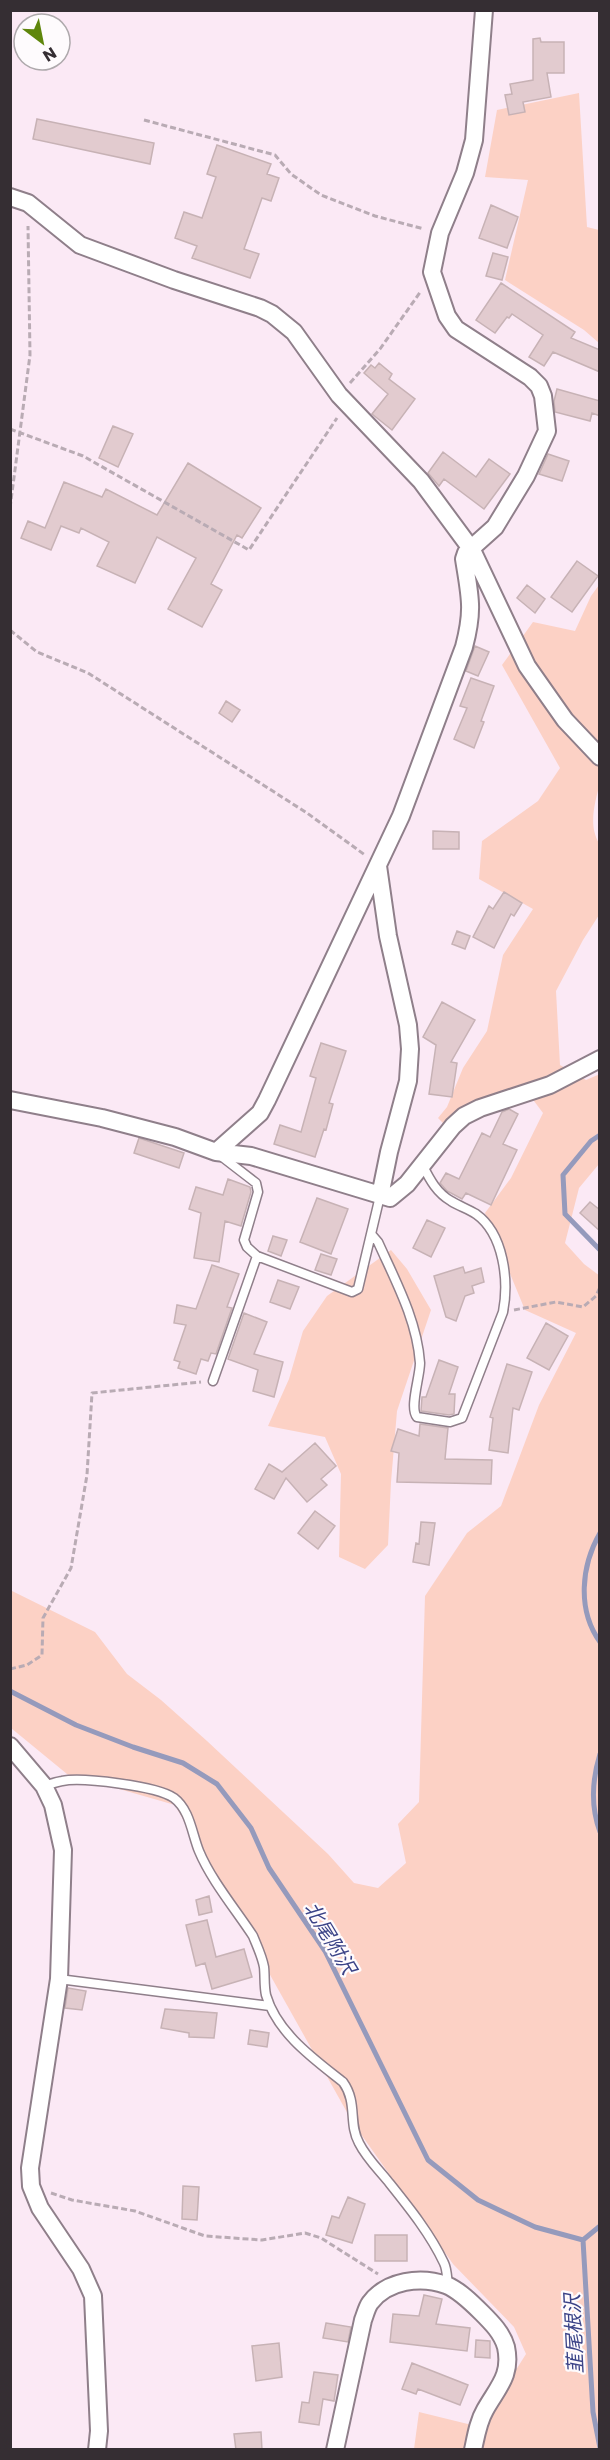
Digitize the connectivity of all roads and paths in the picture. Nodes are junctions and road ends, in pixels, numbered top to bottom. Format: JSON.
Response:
{"nodes":[{"id":1,"x":484,"y":10,"type":"edge"},
{"id":2,"x":144,"y":120,"type":"dead end"},
{"id":3,"x":10,"y":197,"type":"edge"},
{"id":4,"x":28,"y":203,"type":"junction"},
{"id":5,"x":441,"y":233,"type":"junction"},
{"id":6,"x":432,"y":272,"type":"junction"},
{"id":7,"x":339,"y":395,"type":"junction"},
{"id":8,"x":10,"y":429,"type":"edge"},
{"id":9,"x":21,"y":432,"type":"junction"},
{"id":10,"x":10,"y":508,"type":"edge"},
{"id":11,"x":472,"y":550,"type":"junction"},
{"id":12,"x":10,"y":630,"type":"edge"},
{"id":13,"x":600,"y":757,"type":"edge"},
{"id":14,"x":378,"y":865,"type":"junction"},
{"id":15,"x":600,"y":1059,"type":"edge"},
{"id":16,"x":10,"y":1100,"type":"edge"},
{"id":17,"x":216,"y":1152,"type":"junction"},
{"id":18,"x":423,"y":1166,"type":"junction"},
{"id":19,"x":380,"y":1196,"type":"junction"},
{"id":20,"x":372,"y":1235,"type":"junction"},
{"id":21,"x":257,"y":1256,"type":"junction"},
{"id":22,"x":600,"y":1287,"type":"edge"},
{"id":23,"x":503,"y":1312,"type":"junction"},
{"id":24,"x":213,"y":1381,"type":"joint"},
{"id":25,"x":10,"y":1669,"type":"edge"},
{"id":26,"x":10,"y":1746,"type":"edge"},
{"id":27,"x":44,"y":1786,"type":"junction"},
{"id":28,"x":59,"y":1979,"type":"junction"},
{"id":29,"x":270,"y":2007,"type":"junction"},
{"id":30,"x":32,"y":2186,"type":"junction"},
{"id":31,"x":394,"y":2284,"type":"junction"},
{"id":32,"x":448,"y":2285,"type":"junction"},
{"id":33,"x":97,"y":2450,"type":"edge"},
{"id":34,"x":335,"y":2450,"type":"edge"},
{"id":35,"x":473,"y":2450,"type":"edge"}],
"edges":[{"from":1,"to":5,"type":"street"},
{"from":2,"to":5,"type":"path"},
{"from":3,"to":4,"type":"street"},
{"from":4,"to":7,"type":"street"},
{"from":4,"to":9,"type":"path"},
{"from":5,"to":6,"type":"street"},
{"from":6,"to":7,"type":"path"},
{"from":6,"to":11,"type":"street"},
{"from":7,"to":9,"type":"path"},
{"from":7,"to":11,"type":"street"},
{"from":8,"to":9,"type":"path"},
{"from":9,"to":10,"type":"path"},
{"from":11,"to":13,"type":"street"},
{"from":11,"to":14,"type":"street"},
{"from":12,"to":14,"type":"path"},
{"from":14,"to":17,"type":"street"},
{"from":14,"to":19,"type":"street"},
{"from":15,"to":18,"type":"street"},
{"from":16,"to":17,"type":"street"},
{"from":17,"to":19,"type":"street"},
{"from":17,"to":21,"type":"lane"},
{"from":18,"to":19,"type":"street"},
{"from":18,"to":23,"type":"lane"},
{"from":19,"to":20,"type":"lane"},
{"from":20,"to":21,"type":"lane"},
{"from":20,"to":23,"type":"lane"},
{"from":21,"to":24,"type":"lane"},
{"from":22,"to":23,"type":"path"},
{"from":24,"to":25,"type":"path"},
{"from":26,"to":27,"type":"street"},
{"from":27,"to":28,"type":"street"},
{"from":27,"to":29,"type":"lane"},
{"from":28,"to":29,"type":"lane"},
{"from":28,"to":30,"type":"street"},
{"from":29,"to":32,"type":"lane"},
{"from":30,"to":31,"type":"path"},
{"from":30,"to":33,"type":"street"},
{"from":31,"to":32,"type":"street"},
{"from":31,"to":34,"type":"street"},
{"from":32,"to":35,"type":"street"}]}
